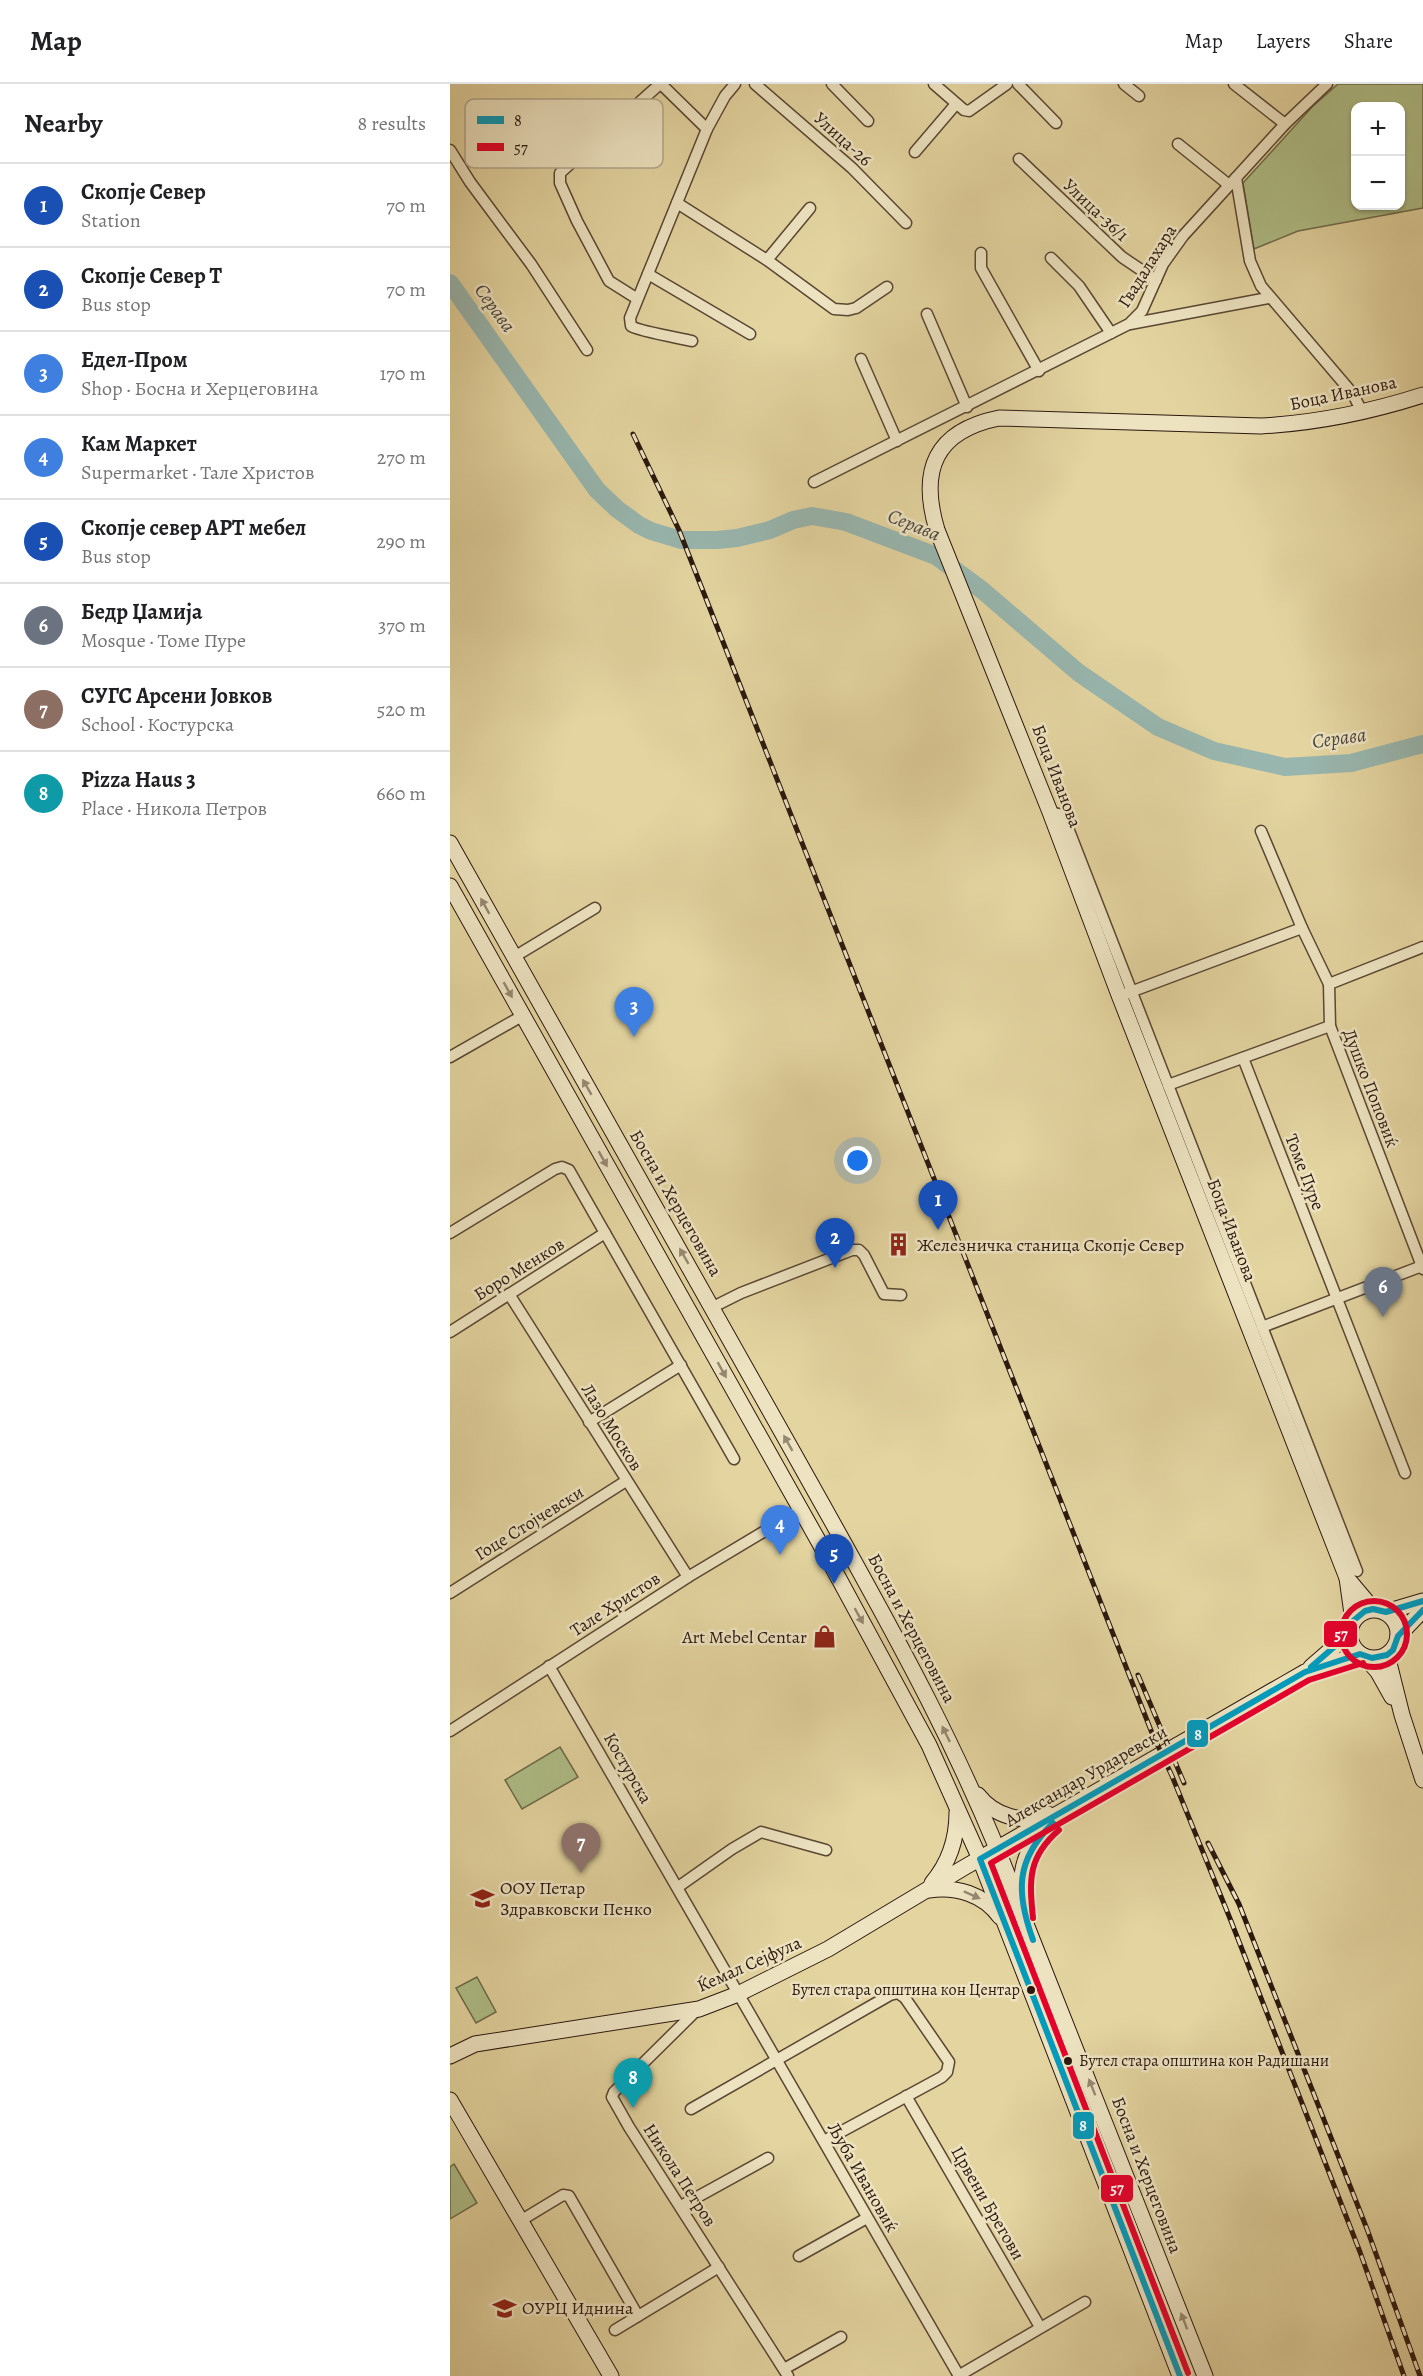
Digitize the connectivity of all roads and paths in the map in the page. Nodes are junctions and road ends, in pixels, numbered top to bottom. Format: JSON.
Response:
{"nodes":[{"id":1,"x":660,"y":84,"type":"edge"},
{"id":2,"x":735,"y":84,"type":"edge"},
{"id":3,"x":755,"y":84,"type":"edge"},
{"id":4,"x":832,"y":84,"type":"edge"},
{"id":5,"x":934,"y":84,"type":"edge"},
{"id":6,"x":1007,"y":84,"type":"edge"},
{"id":7,"x":1018,"y":84,"type":"edge"},
{"id":8,"x":1124,"y":84,"type":"edge"},
{"id":9,"x":1234,"y":84,"type":"edge"},
{"id":10,"x":1308,"y":84,"type":"edge"},
{"id":11,"x":1327,"y":84,"type":"edge"},
{"id":12,"x":1317,"y":93,"type":"junction"},
{"id":13,"x":1139,"y":96,"type":"dead end"},
{"id":14,"x":643,"y":99,"type":"edge"},
{"id":15,"x":956,"y":104,"type":"junction"},
{"id":16,"x":868,"y":122,"type":"dead end"},
{"id":17,"x":1056,"y":123,"type":"dead end"},
{"id":18,"x":1285,"y":124,"type":"junction"},
{"id":19,"x":707,"y":129,"type":"junction"},
{"id":20,"x":1178,"y":144,"type":"dead end"},
{"id":21,"x":450,"y":150,"type":"edge"},
{"id":22,"x":915,"y":152,"type":"dead end"},
{"id":23,"x":1019,"y":159,"type":"dead end"},
{"id":24,"x":566,"y":168,"type":"edge"},
{"id":25,"x":1232,"y":181,"type":"junction"},
{"id":26,"x":677,"y":203,"type":"junction"},
{"id":27,"x":810,"y":208,"type":"dead end"},
{"id":28,"x":906,"y":223,"type":"dead end"},
{"id":29,"x":981,"y":253,"type":"dead end"},
{"id":30,"x":1051,"y":258,"type":"dead end"},
{"id":31,"x":767,"y":260,"type":"junction"},
{"id":32,"x":648,"y":274,"type":"junction"},
{"id":33,"x":1156,"y":280,"type":"junction"},
{"id":34,"x":887,"y":287,"type":"dead end"},
{"id":35,"x":636,"y":298,"type":"junction"},
{"id":36,"x":1268,"y":298,"type":"junction"},
{"id":37,"x":927,"y":314,"type":"dead end"},
{"id":38,"x":1128,"y":324,"type":"junction"},
{"id":39,"x":1111,"y":333,"type":"junction"},
{"id":40,"x":750,"y":334,"type":"dead end"},
{"id":41,"x":692,"y":341,"type":"dead end"},
{"id":42,"x":587,"y":350,"type":"dead end"},
{"id":43,"x":861,"y":359,"type":"dead end"},
{"id":44,"x":1039,"y":371,"type":"junction"},
{"id":45,"x":1423,"y":395,"type":"edge"},
{"id":46,"x":967,"y":407,"type":"junction"},
{"id":47,"x":1362,"y":412,"type":"junction"},
{"id":48,"x":955,"y":413,"type":"junction"},
{"id":49,"x":956,"y":435,"type":"junction"},
{"id":50,"x":897,"y":441,"type":"junction"},
{"id":51,"x":814,"y":482,"type":"dead end"},
{"id":52,"x":1261,"y":831,"type":"dead end"},
{"id":53,"x":450,"y":843,"type":"edge"},
{"id":54,"x":450,"y":886,"type":"edge"},
{"id":55,"x":595,"y":908,"type":"dead end"},
{"id":56,"x":1302,"y":928,"type":"junction"},
{"id":57,"x":1423,"y":947,"type":"edge"},
{"id":58,"x":514,"y":957,"type":"junction"},
{"id":59,"x":1329,"y":984,"type":"junction"},
{"id":60,"x":1125,"y":994,"type":"junction"},
{"id":61,"x":522,"y":1016,"type":"junction"},
{"id":62,"x":1330,"y":1026,"type":"junction"},
{"id":63,"x":450,"y":1057,"type":"edge"},
{"id":64,"x":1243,"y":1058,"type":"junction"},
{"id":65,"x":1168,"y":1085,"type":"junction"},
{"id":66,"x":450,"y":1233,"type":"edge"},
{"id":67,"x":605,"y":1233,"type":"junction"},
{"id":68,"x":1226,"y":1252,"type":"junction"},
{"id":69,"x":1422,"y":1267,"type":"edge"},
{"id":70,"x":509,"y":1294,"type":"junction"},
{"id":71,"x":901,"y":1295,"type":"dead end"},
{"id":72,"x":1336,"y":1299,"type":"junction"},
{"id":73,"x":713,"y":1307,"type":"junction"},
{"id":74,"x":1262,"y":1328,"type":"junction"},
{"id":75,"x":450,"y":1332,"type":"edge"},
{"id":76,"x":681,"y":1365,"type":"junction"},
{"id":77,"x":589,"y":1422,"type":"junction"},
{"id":78,"x":734,"y":1459,"type":"dead end"},
{"id":79,"x":1405,"y":1473,"type":"dead end"},
{"id":80,"x":626,"y":1481,"type":"junction"},
{"id":81,"x":800,"y":1510,"type":"junction"},
{"id":82,"x":1352,"y":1574,"type":"junction"},
{"id":83,"x":688,"y":1577,"type":"junction"},
{"id":84,"x":450,"y":1593,"type":"edge"},
{"id":85,"x":1423,"y":1601,"type":"edge"},
{"id":86,"x":1423,"y":1610,"type":"edge"},
{"id":87,"x":1379,"y":1611,"type":"junction"},
{"id":88,"x":1351,"y":1627,"type":"junction"},
{"id":89,"x":1398,"y":1636,"type":"junction"},
{"id":90,"x":1362,"y":1655,"type":"junction"},
{"id":91,"x":1387,"y":1655,"type":"junction"},
{"id":92,"x":549,"y":1666,"type":"junction"},
{"id":93,"x":1305,"y":1672,"type":"junction"},
{"id":94,"x":1402,"y":1715,"type":"junction"},
{"id":95,"x":450,"y":1731,"type":"edge"},
{"id":96,"x":1418,"y":1753,"type":"edge"},
{"id":97,"x":1423,"y":1780,"type":"edge"},
{"id":98,"x":971,"y":1787,"type":"junction"},
{"id":99,"x":1084,"y":1800,"type":"junction"},
{"id":100,"x":957,"y":1805,"type":"junction"},
{"id":101,"x":998,"y":1848,"type":"junction"},
{"id":102,"x":826,"y":1850,"type":"dead end"},
{"id":103,"x":980,"y":1858,"type":"junction"},
{"id":104,"x":678,"y":1887,"type":"junction"},
{"id":105,"x":926,"y":1890,"type":"junction"},
{"id":106,"x":1024,"y":1919,"type":"junction"},
{"id":107,"x":1006,"y":1926,"type":"junction"},
{"id":108,"x":738,"y":1994,"type":"junction"},
{"id":109,"x":699,"y":2009,"type":"junction"},
{"id":110,"x":450,"y":2041,"type":"edge"},
{"id":111,"x":475,"y":2044,"type":"junction"},
{"id":112,"x":450,"y":2056,"type":"edge"},
{"id":113,"x":777,"y":2061,"type":"junction"},
{"id":114,"x":906,"y":2096,"type":"junction"},
{"id":115,"x":450,"y":2100,"type":"edge"},
{"id":116,"x":691,"y":2109,"type":"dead end"},
{"id":117,"x":824,"y":2141,"type":"junction"},
{"id":118,"x":768,"y":2158,"type":"dead end"},
{"id":119,"x":681,"y":2206,"type":"junction"},
{"id":120,"x":867,"y":2218,"type":"junction"},
{"id":121,"x":520,"y":2221,"type":"junction"},
{"id":122,"x":799,"y":2256,"type":"dead end"},
{"id":123,"x":719,"y":2267,"type":"junction"},
{"id":124,"x":1085,"y":2302,"type":"dead end"},
{"id":125,"x":638,"y":2316,"type":"junction"},
{"id":126,"x":1040,"y":2326,"type":"junction"},
{"id":127,"x":615,"y":2330,"type":"dead end"},
{"id":128,"x":842,"y":2337,"type":"dead end"},
{"id":129,"x":786,"y":2373,"type":"edge"},
{"id":130,"x":611,"y":2376,"type":"edge"},
{"id":131,"x":959,"y":2376,"type":"edge"},
{"id":132,"x":1180,"y":2376,"type":"edge"},
{"id":133,"x":1205,"y":2376,"type":"edge"}],
"edges":[{"from":1,"to":14,"type":"street"},
{"from":1,"to":19,"type":"street"},
{"from":2,"to":19,"type":"street"},
{"from":3,"to":28,"type":"street","name":"Улица-26"},
{"from":4,"to":16,"type":"street"},
{"from":5,"to":15,"type":"street"},
{"from":6,"to":15,"type":"street"},
{"from":7,"to":17,"type":"street"},
{"from":8,"to":13,"type":"street"},
{"from":9,"to":18,"type":"street"},
{"from":10,"to":12,"type":"street"},
{"from":11,"to":12,"type":"street","name":"Гвадалахара"},
{"from":12,"to":18,"type":"street","name":"Гвадалахара"},
{"from":15,"to":22,"type":"street"},
{"from":18,"to":25,"type":"street","name":"Гвадалахара"},
{"from":19,"to":26,"type":"street"},
{"from":20,"to":25,"type":"street"},
{"from":21,"to":42,"type":"street"},
{"from":23,"to":33,"type":"street","name":"Улица-36/1"},
{"from":24,"to":35,"type":"street"},
{"from":25,"to":33,"type":"street","name":"Гвадалахара"},
{"from":25,"to":36,"type":"street"},
{"from":26,"to":31,"type":"street"},
{"from":26,"to":32,"type":"street"},
{"from":27,"to":31,"type":"street"},
{"from":29,"to":44,"type":"street"},
{"from":30,"to":39,"type":"street"},
{"from":31,"to":34,"type":"street"},
{"from":32,"to":35,"type":"street"},
{"from":32,"to":40,"type":"street"},
{"from":33,"to":38,"type":"street","name":"Гвадалахара"},
{"from":35,"to":41,"type":"street"},
{"from":36,"to":38,"type":"street"},
{"from":36,"to":47,"type":"street"},
{"from":37,"to":46,"type":"street"},
{"from":38,"to":39,"type":"street","name":"Гвадалахара"},
{"from":39,"to":44,"type":"street","name":"Гвадалахара"},
{"from":43,"to":50,"type":"street"},
{"from":44,"to":46,"type":"street","name":"Гвадалахара"},
{"from":45,"to":47,"type":"street","name":"Боца Иванова"},
{"from":46,"to":48,"type":"street","name":"Гвадалахара"},
{"from":47,"to":49,"type":"street","name":"Боца Иванова"},
{"from":48,"to":49,"type":"street"},
{"from":48,"to":50,"type":"street","name":"Гвадалахара"},
{"from":49,"to":60,"type":"street","name":"Боца Иванова"},
{"from":50,"to":51,"type":"street","name":"Гвадалахара"},
{"from":52,"to":56,"type":"street"},
{"from":58,"to":53,"type":"street","name":"Босна и Херцеговина","one_way":true},
{"from":54,"to":61,"type":"street","one_way":true},
{"from":55,"to":58,"type":"street"},
{"from":56,"to":59,"type":"street"},
{"from":56,"to":60,"type":"street"},
{"from":57,"to":59,"type":"street"},
{"from":73,"to":58,"type":"street","name":"Босна и Херцеговина","one_way":true},
{"from":59,"to":62,"type":"street","name":"Душко Поповиќ"},
{"from":60,"to":65,"type":"street"},
{"from":60,"to":68,"type":"street","name":"Боца Иванова"},
{"from":61,"to":63,"type":"street"},
{"from":61,"to":81,"type":"street","one_way":true},
{"from":62,"to":64,"type":"street"},
{"from":62,"to":69,"type":"street","name":"Душко Поповиќ"},
{"from":64,"to":65,"type":"street"},
{"from":64,"to":72,"type":"street","name":"Томе Пуре"},
{"from":65,"to":68,"type":"street"},
{"from":66,"to":67,"type":"street"},
{"from":67,"to":70,"type":"street","name":"Боро Менков"},
{"from":67,"to":76,"type":"street"},
{"from":68,"to":74,"type":"street"},
{"from":68,"to":82,"type":"street","name":"Боца Иванова"},
{"from":69,"to":72,"type":"street"},
{"from":70,"to":75,"type":"street","name":"Боро Менков"},
{"from":70,"to":77,"type":"street","name":"Лазо Москов"},
{"from":71,"to":73,"type":"street"},
{"from":72,"to":74,"type":"street"},
{"from":72,"to":79,"type":"street","name":"Томе Пуре"},
{"from":98,"to":73,"type":"street","name":"Босна и Херцеговина","one_way":true},
{"from":74,"to":82,"type":"street"},
{"from":76,"to":77,"type":"street"},
{"from":76,"to":78,"type":"street"},
{"from":77,"to":80,"type":"street","name":"Лазо Москов"},
{"from":80,"to":83,"type":"street","name":"Лазо Москов"},
{"from":80,"to":84,"type":"street","name":"Гоце Стојчевски"},
{"from":81,"to":83,"type":"street","name":"Тале Христов"},
{"from":81,"to":100,"type":"street","one_way":true},
{"from":82,"to":87,"type":"street","name":"Боца Иванова"},
{"from":82,"to":88,"type":"street","name":"Боца Иванова"},
{"from":83,"to":92,"type":"street","name":"Тале Христов"},
{"from":85,"to":87,"type":"street"},
{"from":86,"to":89,"type":"street"},
{"from":87,"to":88,"type":"street"},
{"from":87,"to":89,"type":"street"},
{"from":88,"to":90,"type":"street"},
{"from":88,"to":93,"type":"street","name":"Александар Урдаревски"},
{"from":89,"to":91,"type":"street"},
{"from":90,"to":91,"type":"street"},
{"from":90,"to":93,"type":"street","name":"Александар Урдаревски"},
{"from":90,"to":94,"type":"street"},
{"from":91,"to":94,"type":"street"},
{"from":92,"to":95,"type":"street","name":"Тале Христов"},
{"from":92,"to":104,"type":"street","name":"Костурска"},
{"from":93,"to":99,"type":"street","name":"Александар Урдаревски"},
{"from":94,"to":96,"type":"street"},
{"from":96,"to":97,"type":"street"},
{"from":98,"to":99,"type":"street"},
{"from":98,"to":101,"type":"street","name":"Босна и Херцеговина"},
{"from":99,"to":101,"type":"street","name":"Александар Урдаревски"},
{"from":99,"to":106,"type":"street"},
{"from":100,"to":103,"type":"street"},
{"from":100,"to":105,"type":"street"},
{"from":101,"to":103,"type":"street","name":"Александар Урдаревски"},
{"from":101,"to":106,"type":"street","name":"Босна и Херцеговина"},
{"from":102,"to":104,"type":"street"},
{"from":103,"to":105,"type":"street","name":"Ќемал Сејфула"},
{"from":103,"to":107,"type":"street"},
{"from":104,"to":108,"type":"street","name":"Костурска"},
{"from":105,"to":107,"type":"street","one_way":true},
{"from":105,"to":108,"type":"street","name":"Ќемал Сејфула"},
{"from":133,"to":106,"type":"street","name":"Босна и Херцеговина","one_way":true},
{"from":107,"to":132,"type":"street"},
{"from":108,"to":109,"type":"street","name":"Ќемал Сејфула"},
{"from":108,"to":113,"type":"street","name":"Љуба Ивановиќ"},
{"from":109,"to":111,"type":"street","name":"Ќемал Сејфула"},
{"from":109,"to":119,"type":"street","name":"Никола Петров"},
{"from":110,"to":111,"type":"street","name":"Ќемал Сејфула"},
{"from":111,"to":112,"type":"street","name":"Ќемал Сејфула"},
{"from":113,"to":114,"type":"street"},
{"from":113,"to":116,"type":"street"},
{"from":113,"to":117,"type":"street","name":"Љуба Ивановиќ"},
{"from":114,"to":117,"type":"street"},
{"from":114,"to":126,"type":"street","name":"Црвени Брегови"},
{"from":115,"to":121,"type":"street"},
{"from":117,"to":120,"type":"street","name":"Љуба Ивановиќ"},
{"from":118,"to":119,"type":"street"},
{"from":119,"to":123,"type":"street","name":"Никола Петров"},
{"from":120,"to":122,"type":"street"},
{"from":120,"to":131,"type":"street","name":"Љуба Ивановиќ"},
{"from":121,"to":125,"type":"street"},
{"from":121,"to":130,"type":"street"},
{"from":123,"to":125,"type":"street"},
{"from":123,"to":129,"type":"street","name":"Никола Петров"},
{"from":124,"to":126,"type":"street"},
{"from":125,"to":127,"type":"street"},
{"from":126,"to":131,"type":"street"},
{"from":128,"to":129,"type":"street"}]}
